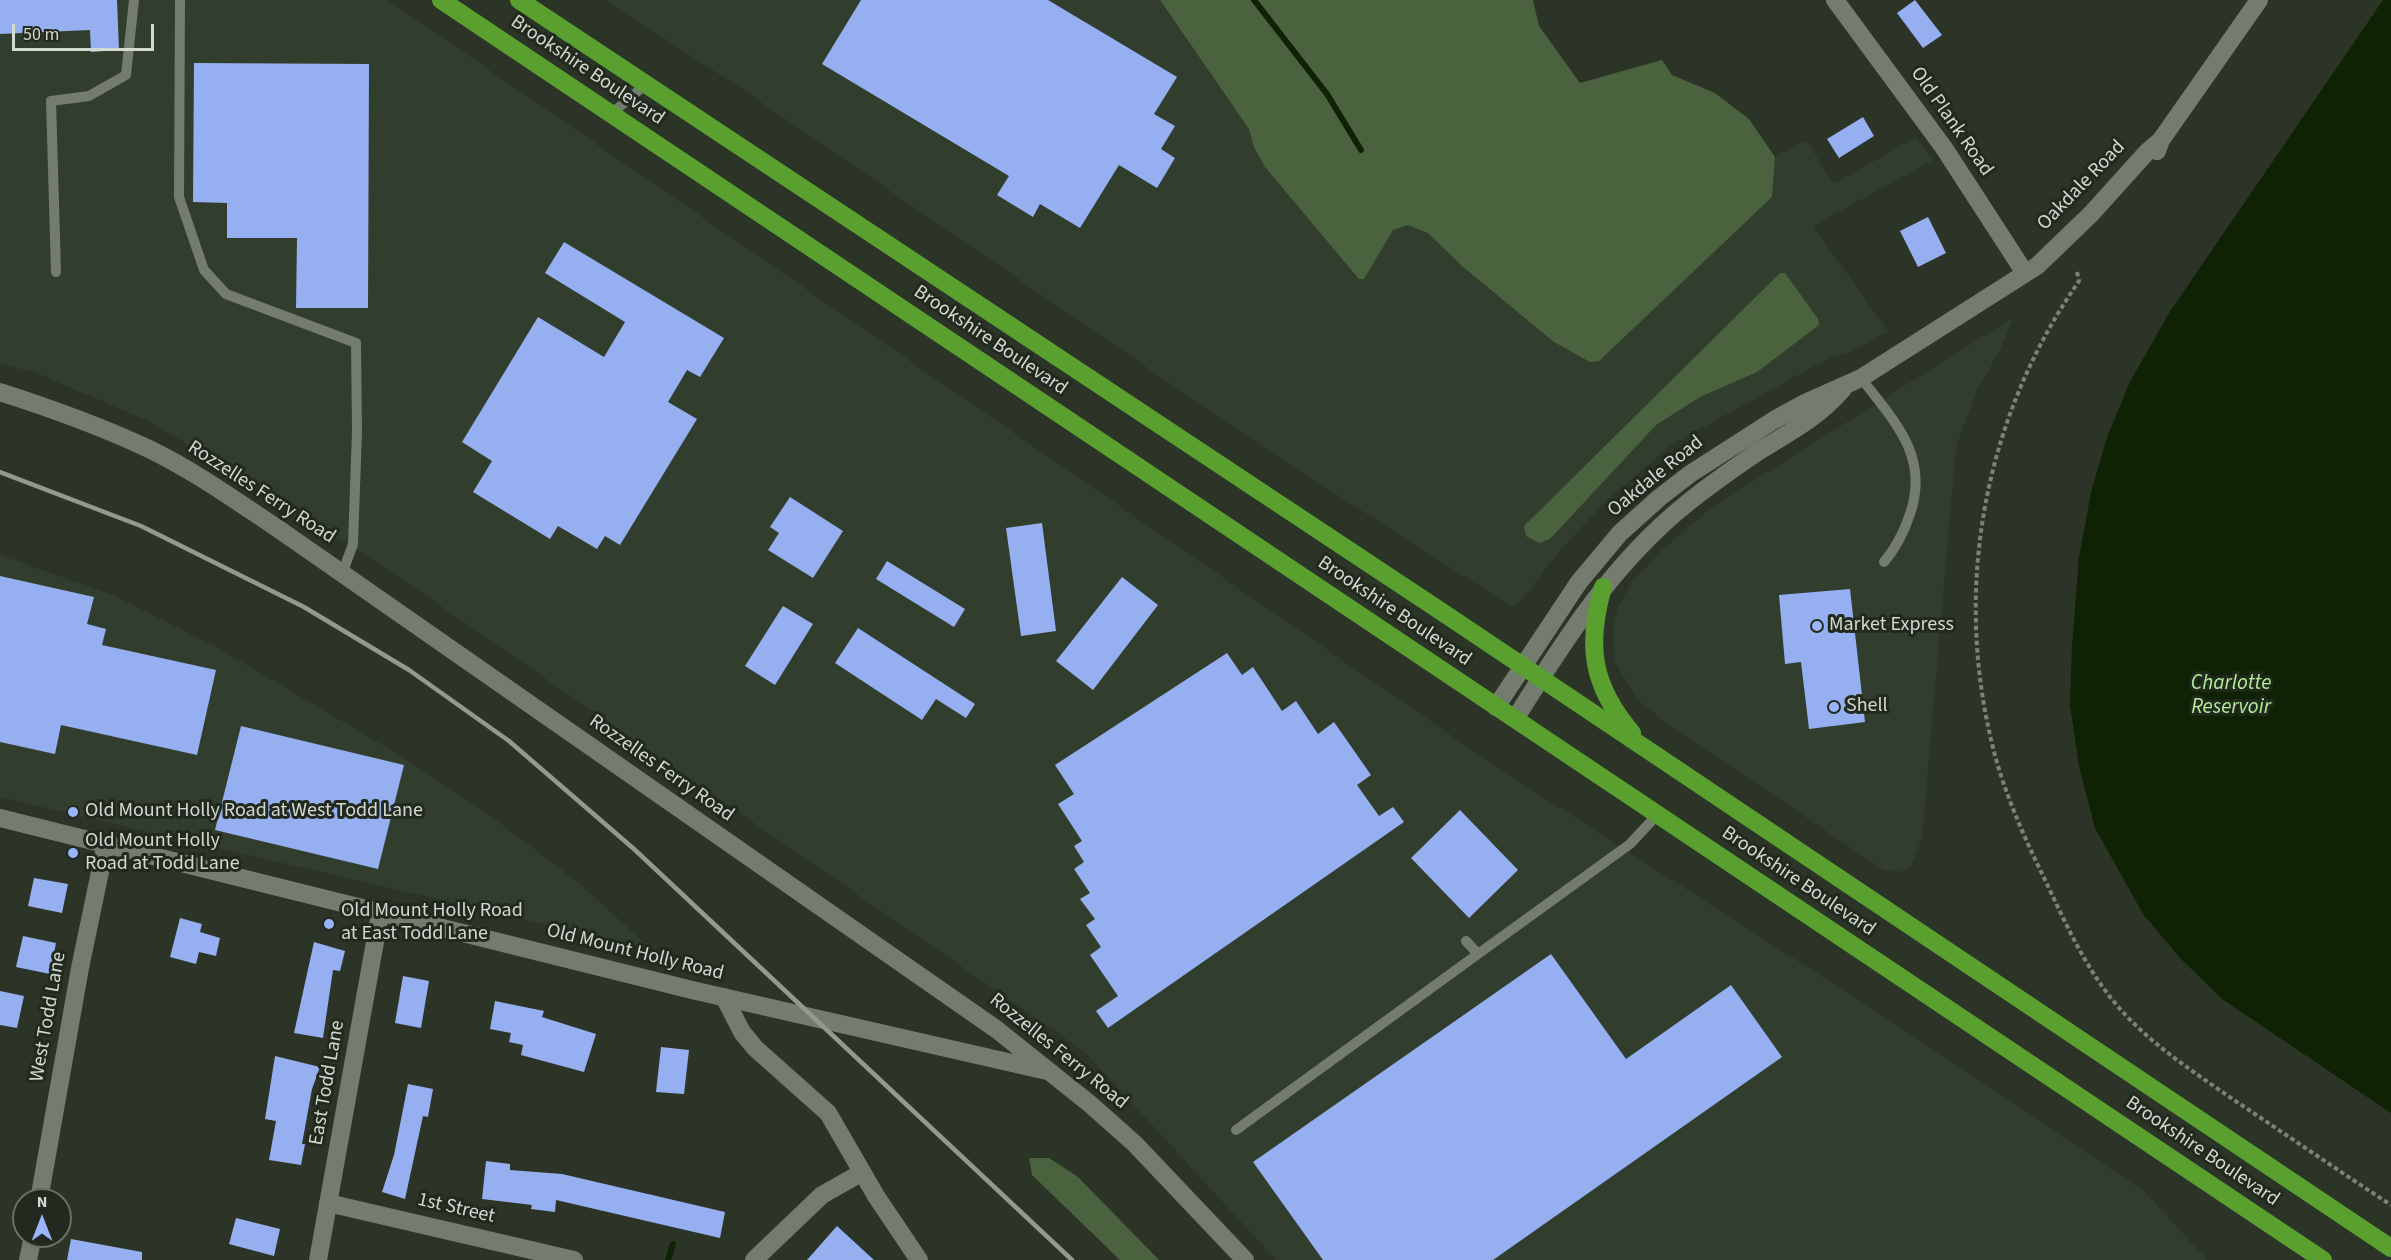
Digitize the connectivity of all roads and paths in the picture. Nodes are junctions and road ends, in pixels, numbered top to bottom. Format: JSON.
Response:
{"nodes":[{"id":1,"x":134,"y":0,"type":"edge"},
{"id":2,"x":180,"y":0,"type":"edge"},
{"id":3,"x":441,"y":0,"type":"edge"},
{"id":4,"x":519,"y":0,"type":"edge"},
{"id":5,"x":1835,"y":0,"type":"edge"},
{"id":6,"x":2259,"y":0,"type":"edge"},
{"id":7,"x":645,"y":85,"type":"junction"},
{"id":8,"x":611,"y":114,"type":"junction"},
{"id":9,"x":2031,"y":269,"type":"junction"},
{"id":10,"x":56,"y":272,"type":"dead end"},
{"id":11,"x":2077,"y":272,"type":"dead end"},
{"id":12,"x":1861,"y":378,"type":"junction"},
{"id":13,"x":1844,"y":388,"type":"junction"},
{"id":14,"x":0,"y":392,"type":"edge"},
{"id":15,"x":1884,"y":562,"type":"dead end"},
{"id":16,"x":342,"y":574,"type":"junction"},
{"id":17,"x":1603,"y":587,"type":"junction"},
{"id":18,"x":1523,"y":666,"type":"junction"},
{"id":19,"x":1540,"y":678,"type":"junction"},
{"id":20,"x":1496,"y":707,"type":"junction"},
{"id":21,"x":1515,"y":719,"type":"junction"},
{"id":22,"x":1645,"y":748,"type":"junction"},
{"id":23,"x":1657,"y":815,"type":"junction"},
{"id":24,"x":0,"y":818,"type":"edge"},
{"id":25,"x":106,"y":843,"type":"junction"},
{"id":26,"x":381,"y":914,"type":"junction"},
{"id":27,"x":1466,"y":941,"type":"dead end"},
{"id":28,"x":1479,"y":954,"type":"junction"},
{"id":29,"x":724,"y":997,"type":"junction"},
{"id":30,"x":1052,"y":1072,"type":"junction"},
{"id":31,"x":1236,"y":1130,"type":"dead end"},
{"id":32,"x":861,"y":1173,"type":"junction"},
{"id":33,"x":41,"y":1188,"type":"edge"},
{"id":34,"x":328,"y":1203,"type":"junction"},
{"id":35,"x":2391,"y":1205,"type":"edge"},
{"id":36,"x":2391,"y":1248,"type":"edge"},
{"id":37,"x":562,"y":1259,"type":"edge"},
{"id":38,"x":318,"y":1260,"type":"edge"},
{"id":39,"x":754,"y":1260,"type":"edge"},
{"id":40,"x":920,"y":1260,"type":"edge"},
{"id":41,"x":1245,"y":1260,"type":"edge"},
{"id":42,"x":2323,"y":1260,"type":"edge"}],
"edges":[{"from":1,"to":10,"type":"lane"},
{"from":2,"to":16,"type":"lane"},
{"from":3,"to":8,"type":"highway","name":"Brookshire Boulevard"},
{"from":4,"to":7,"type":"highway","name":"Brookshire Boulevard"},
{"from":5,"to":9,"type":"street","name":"Old Plank Road"},
{"from":6,"to":9,"type":"street","name":"Oakdale Road"},
{"from":7,"to":8,"type":"lane"},
{"from":7,"to":18,"type":"highway","name":"Brookshire Boulevard"},
{"from":8,"to":20,"type":"highway","name":"Brookshire Boulevard"},
{"from":9,"to":12,"type":"street","name":"Oakdale Road"},
{"from":11,"to":35,"type":"path"},
{"from":12,"to":13,"type":"street","name":"Oakdale Road"},
{"from":12,"to":15,"type":"lane"},
{"from":13,"to":17,"type":"street","name":"Oakdale Road"},
{"from":13,"to":18,"type":"street","name":"Oakdale Road"},
{"from":14,"to":16,"type":"street","name":"Rozzelles Ferry Road"},
{"from":16,"to":30,"type":"street","name":"Rozzelles Ferry Road"},
{"from":17,"to":19,"type":"street","name":"Oakdale Road"},
{"from":17,"to":22,"type":"highway"},
{"from":18,"to":19,"type":"highway","name":"Brookshire Boulevard"},
{"from":18,"to":20,"type":"street","name":"Oakdale Road"},
{"from":19,"to":21,"type":"street","name":"Oakdale Road"},
{"from":19,"to":22,"type":"highway","name":"Brookshire Boulevard"},
{"from":20,"to":21,"type":"highway","name":"Brookshire Boulevard"},
{"from":21,"to":23,"type":"highway","name":"Brookshire Boulevard"},
{"from":22,"to":36,"type":"highway","name":"Brookshire Boulevard"},
{"from":23,"to":28,"type":"lane"},
{"from":23,"to":42,"type":"highway","name":"Brookshire Boulevard"},
{"from":24,"to":25,"type":"street","name":"Old Mount Holly Road"},
{"from":25,"to":26,"type":"street","name":"Old Mount Holly Road"},
{"from":25,"to":33,"type":"street","name":"West Todd Lane"},
{"from":26,"to":29,"type":"street","name":"Old Mount Holly Road"},
{"from":26,"to":34,"type":"street","name":"East Todd Lane"},
{"from":27,"to":28,"type":"lane"},
{"from":28,"to":31,"type":"lane"},
{"from":29,"to":30,"type":"street","name":"Old Mount Holly Road"},
{"from":29,"to":32,"type":"street"},
{"from":30,"to":41,"type":"street","name":"Rozzelles Ferry Road"},
{"from":32,"to":39,"type":"street"},
{"from":32,"to":40,"type":"street"},
{"from":34,"to":37,"type":"street","name":"1st Street"},
{"from":34,"to":38,"type":"street","name":"East Todd Lane"}]}
